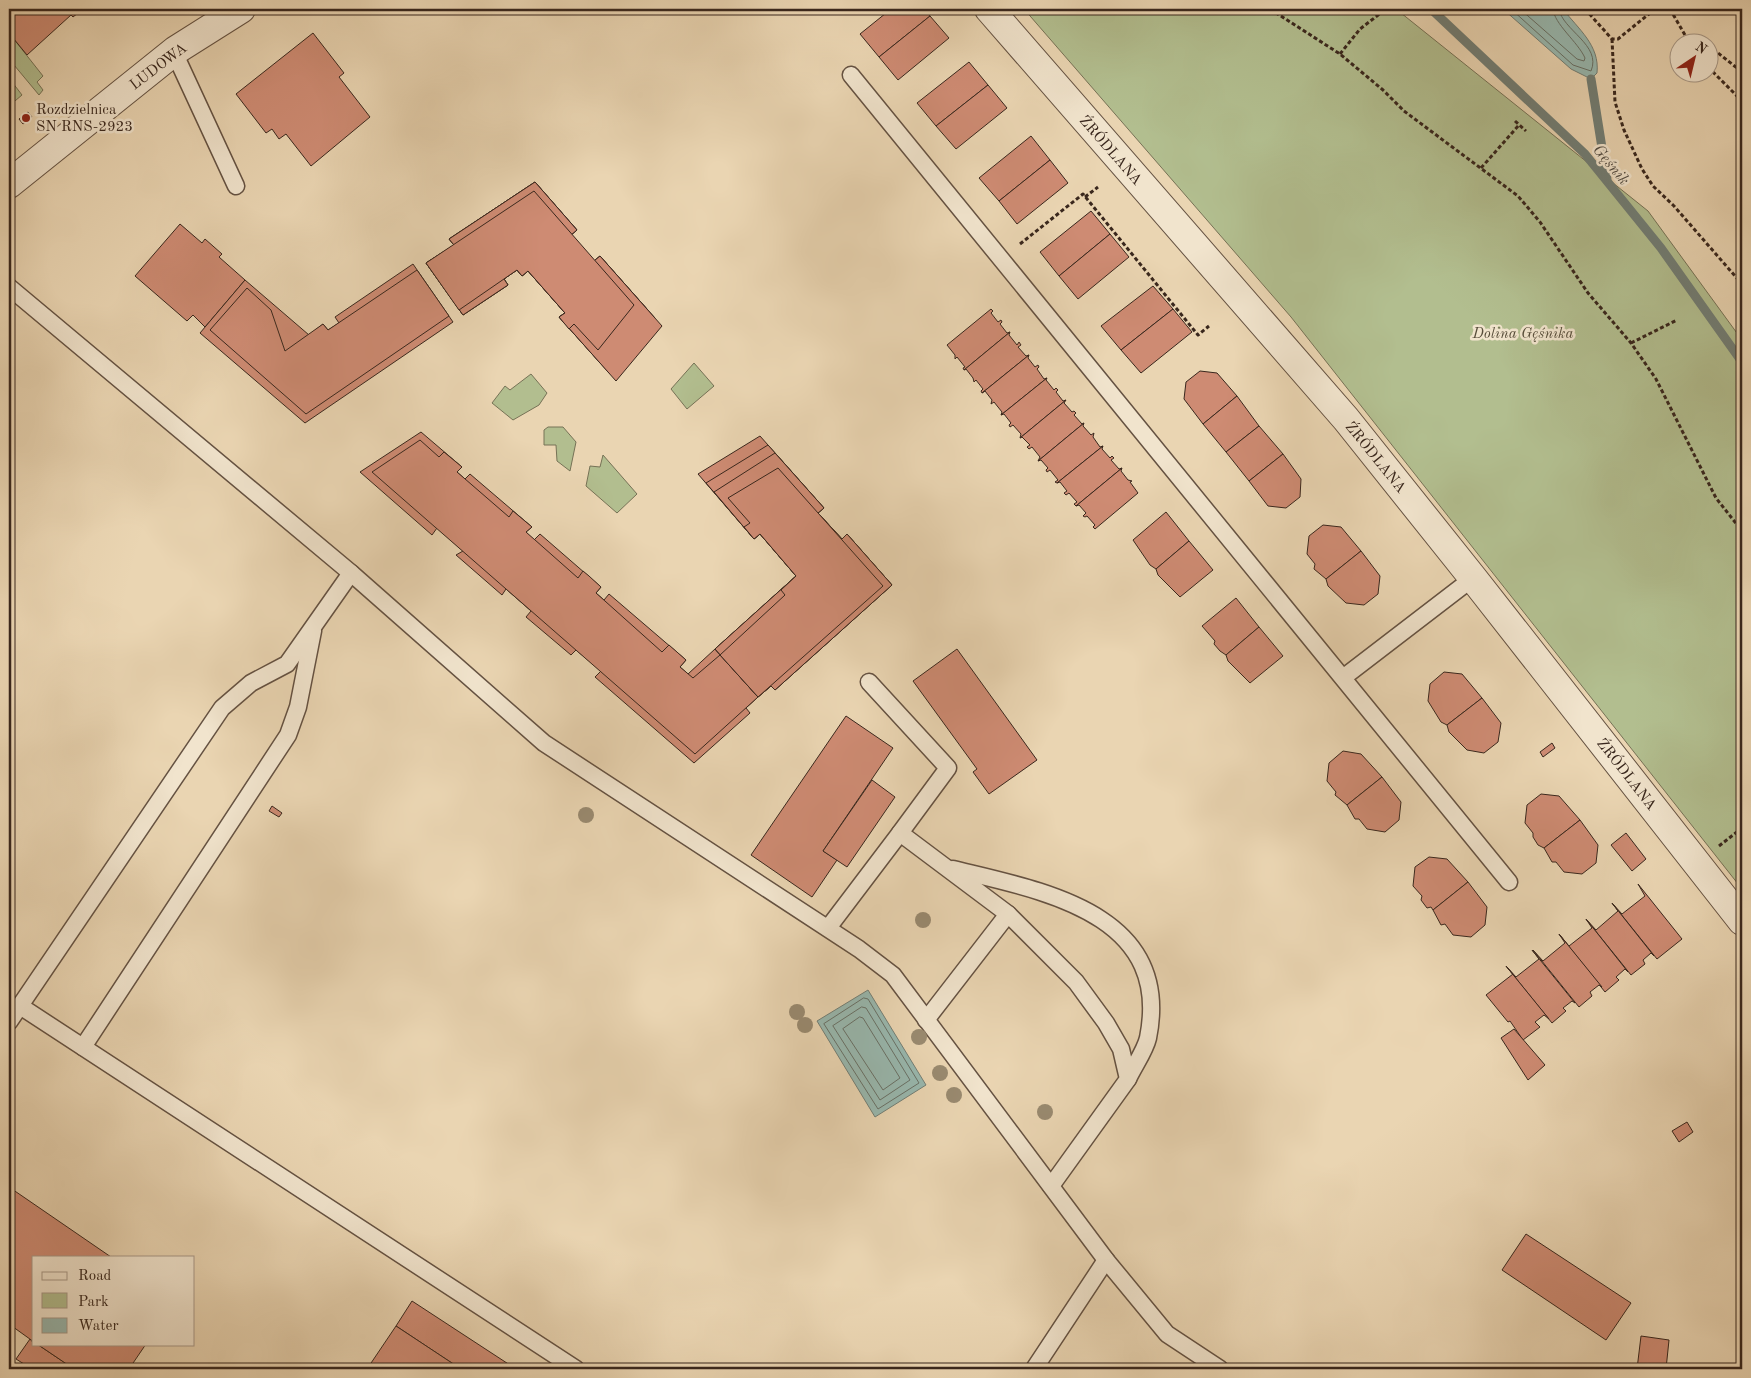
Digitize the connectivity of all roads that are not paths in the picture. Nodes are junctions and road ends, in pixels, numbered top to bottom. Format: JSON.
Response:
{"nodes":[{"id":1,"x":241,"y":9,"type":"edge"},
{"id":2,"x":989,"y":9,"type":"edge"},
{"id":3,"x":174,"y":52,"type":"junction"},
{"id":4,"x":851,"y":75,"type":"dead end"},
{"id":5,"x":13,"y":173,"type":"edge"},
{"id":6,"x":236,"y":186,"type":"dead end"},
{"id":7,"x":9,"y":287,"type":"edge"},
{"id":8,"x":351,"y":573,"type":"junction"},
{"id":9,"x":1474,"y":578,"type":"junction"},
{"id":10,"x":315,"y":624,"type":"junction"},
{"id":11,"x":1344,"y":677,"type":"junction"},
{"id":12,"x":869,"y":682,"type":"dead end"},
{"id":13,"x":900,"y":833,"type":"junction"},
{"id":14,"x":945,"y":867,"type":"junction"},
{"id":15,"x":1509,"y":882,"type":"dead end"},
{"id":16,"x":1008,"y":914,"type":"junction"},
{"id":17,"x":1742,"y":921,"type":"edge"},
{"id":18,"x":828,"y":928,"type":"junction"},
{"id":19,"x":20,"y":1006,"type":"junction"},
{"id":20,"x":926,"y":1020,"type":"junction"},
{"id":21,"x":9,"y":1022,"type":"edge"},
{"id":22,"x":83,"y":1047,"type":"junction"},
{"id":23,"x":1128,"y":1079,"type":"junction"},
{"id":24,"x":1051,"y":1186,"type":"junction"},
{"id":25,"x":1106,"y":1260,"type":"junction"},
{"id":26,"x":576,"y":1369,"type":"edge"},
{"id":27,"x":1034,"y":1369,"type":"edge"},
{"id":28,"x":1220,"y":1369,"type":"edge"}],
"edges":[{"from":1,"to":3,"type":"street","name":"LUDOWA"},
{"from":2,"to":9,"type":"street","name":"ŹRÓDLANA"},
{"from":3,"to":5,"type":"street","name":"LUDOWA"},
{"from":3,"to":6,"type":"lane"},
{"from":4,"to":11,"type":"lane"},
{"from":7,"to":8,"type":"lane"},
{"from":8,"to":10,"type":"lane"},
{"from":8,"to":18,"type":"lane"},
{"from":9,"to":11,"type":"lane"},
{"from":9,"to":17,"type":"street","name":"ŹRÓDLANA"},
{"from":10,"to":19,"type":"lane"},
{"from":10,"to":22,"type":"lane"},
{"from":11,"to":15,"type":"lane"},
{"from":12,"to":13,"type":"lane"},
{"from":13,"to":14,"type":"lane"},
{"from":13,"to":18,"type":"lane"},
{"from":14,"to":16,"type":"lane"},
{"from":14,"to":23,"type":"lane"},
{"from":16,"to":20,"type":"lane"},
{"from":16,"to":23,"type":"lane"},
{"from":18,"to":20,"type":"lane"},
{"from":19,"to":21,"type":"lane"},
{"from":19,"to":22,"type":"lane"},
{"from":20,"to":24,"type":"lane"},
{"from":22,"to":26,"type":"lane"},
{"from":23,"to":24,"type":"lane"},
{"from":24,"to":25,"type":"lane"},
{"from":25,"to":27,"type":"lane"},
{"from":25,"to":28,"type":"lane"}]}
